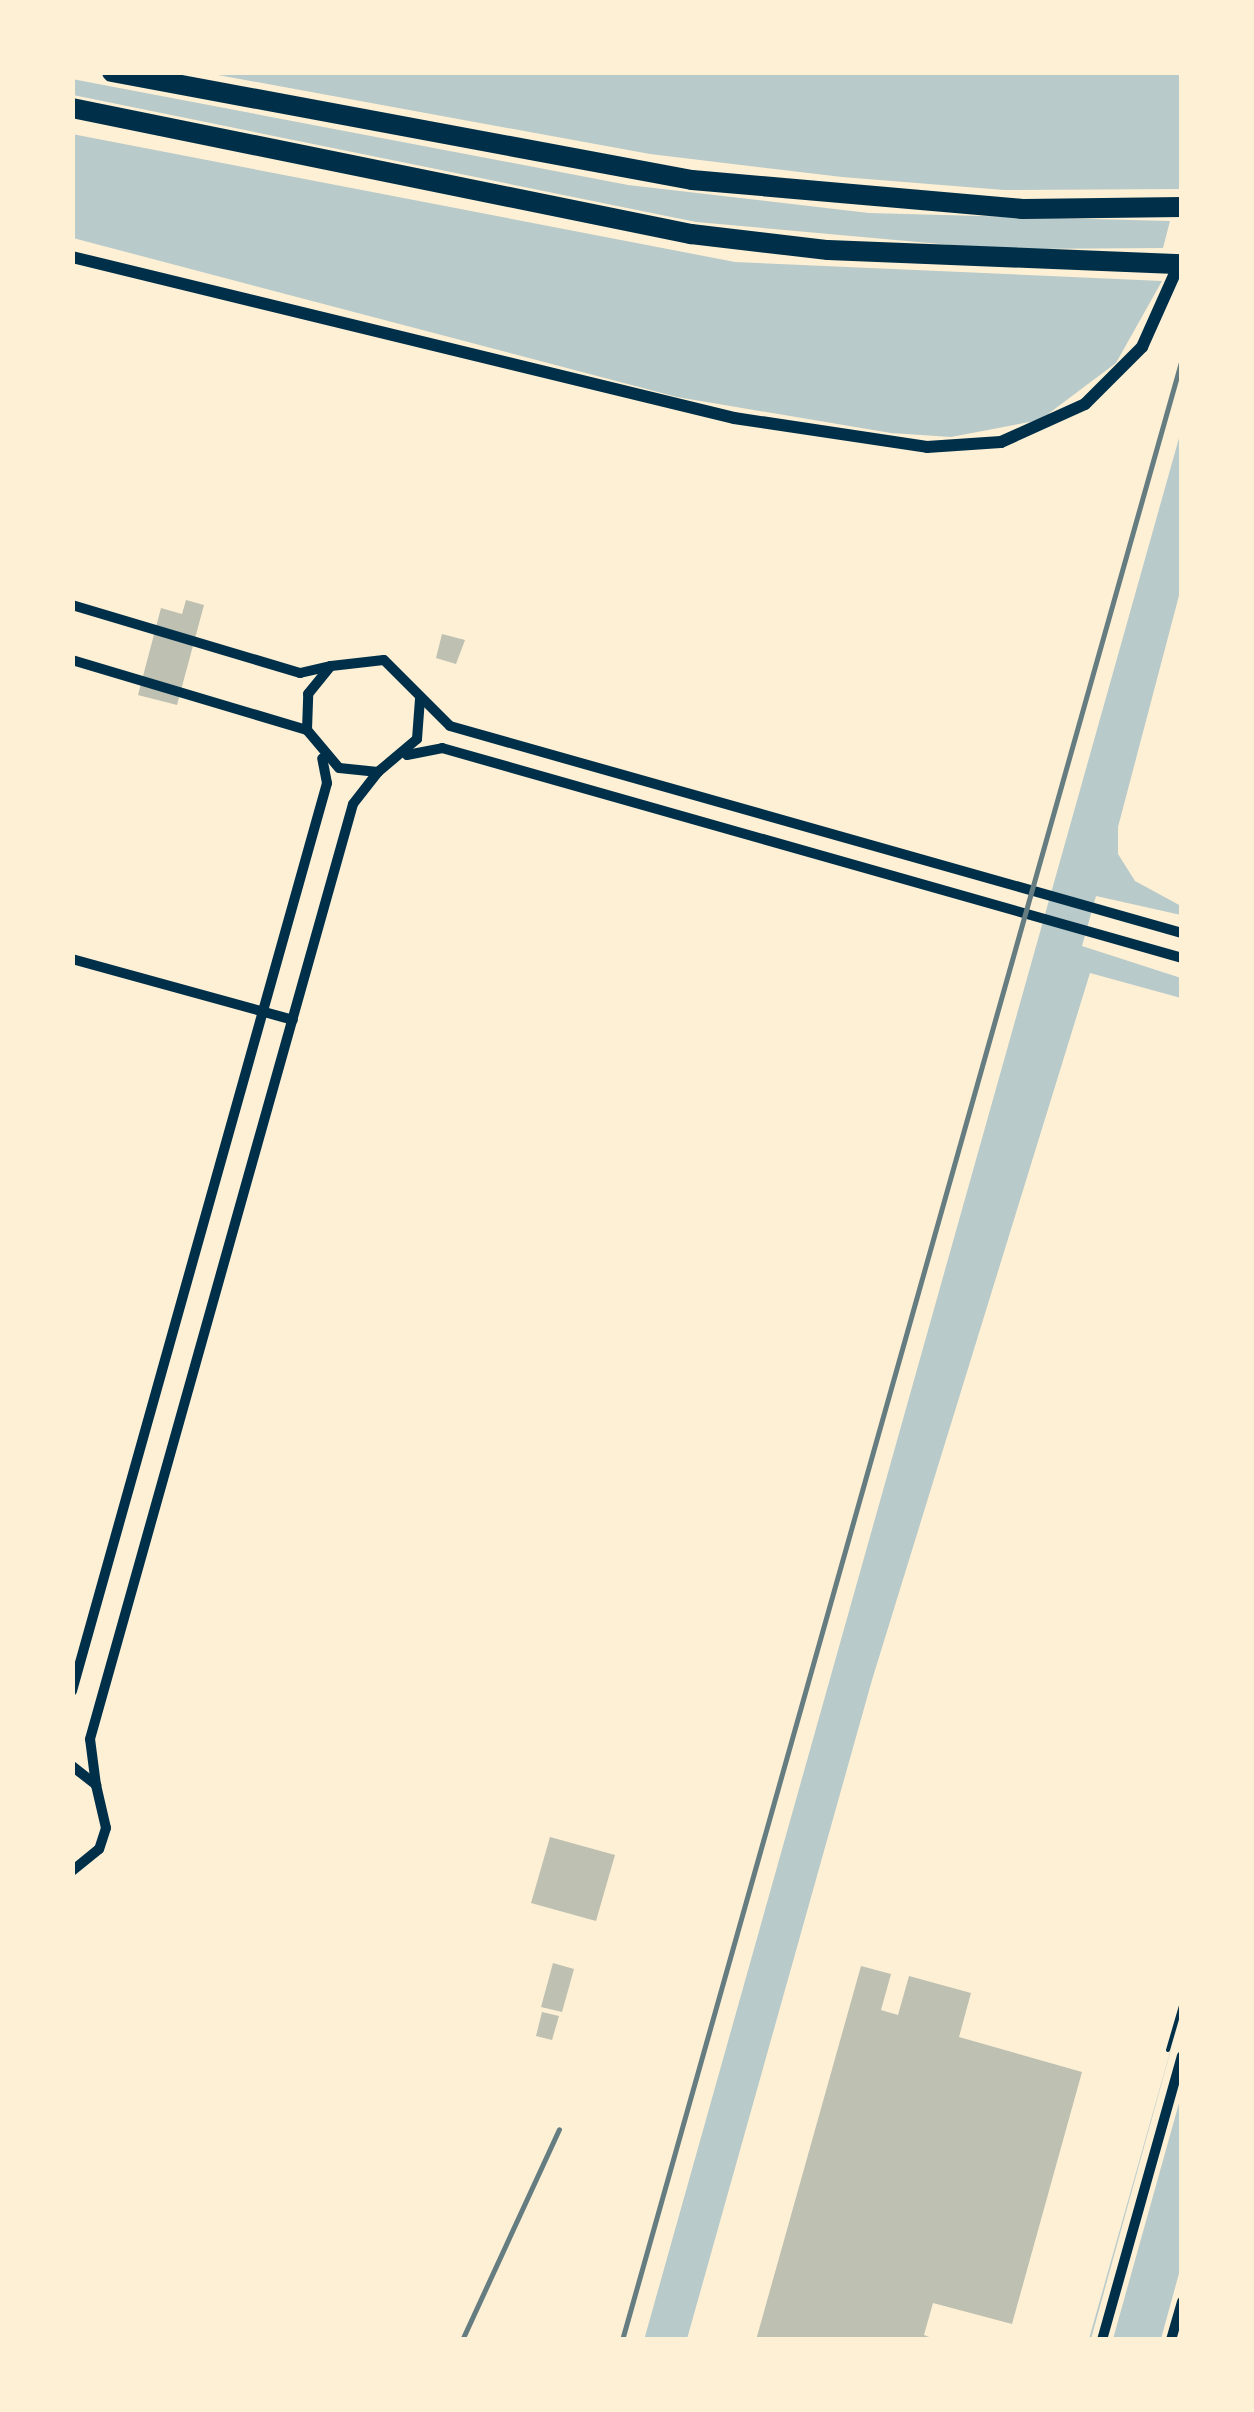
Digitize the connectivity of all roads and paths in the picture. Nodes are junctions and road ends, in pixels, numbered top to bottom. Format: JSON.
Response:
{"nodes":[{"id":1,"x":112,"y":72,"type":"edge"},
{"id":2,"x":72,"y":108,"type":"edge"},
{"id":3,"x":1176,"y":208,"type":"edge"},
{"id":4,"x":72,"y":257,"type":"edge"},
{"id":5,"x":1182,"y":261,"type":"edge"},
{"id":6,"x":72,"y":605,"type":"edge"},
{"id":7,"x":72,"y":660,"type":"edge"},
{"id":8,"x":330,"y":666,"type":"junction"},
{"id":9,"x":420,"y":700,"type":"junction"},
{"id":10,"x":307,"y":730,"type":"junction"},
{"id":11,"x":406,"y":756,"type":"junction"},
{"id":12,"x":322,"y":757,"type":"junction"},
{"id":13,"x":378,"y":772,"type":"junction"},
{"id":14,"x":1182,"y":933,"type":"edge"},
{"id":15,"x":1182,"y":958,"type":"edge"},
{"id":16,"x":72,"y":959,"type":"edge"},
{"id":17,"x":263,"y":1012,"type":"junction"},
{"id":18,"x":292,"y":1020,"type":"junction"},
{"id":19,"x":72,"y":1691,"type":"edge"},
{"id":20,"x":72,"y":1766,"type":"edge"},
{"id":21,"x":96,"y":1785,"type":"junction"},
{"id":22,"x":72,"y":1872,"type":"edge"},
{"id":23,"x":1182,"y":2056,"type":"edge"},
{"id":24,"x":1182,"y":2302,"type":"edge"},
{"id":25,"x":1102,"y":2340,"type":"edge"},
{"id":26,"x":1171,"y":2340,"type":"edge"}],
"edges":[{"from":1,"to":3,"type":"highway"},
{"from":2,"to":5,"type":"highway"},
{"from":4,"to":5,"type":"street"},
{"from":6,"to":8,"type":"street"},
{"from":7,"to":10,"type":"street"},
{"from":8,"to":9,"type":"street"},
{"from":8,"to":10,"type":"street"},
{"from":9,"to":11,"type":"street"},
{"from":9,"to":14,"type":"street"},
{"from":10,"to":12,"type":"street"},
{"from":11,"to":13,"type":"street"},
{"from":11,"to":15,"type":"street"},
{"from":12,"to":13,"type":"street"},
{"from":12,"to":17,"type":"street"},
{"from":13,"to":18,"type":"street"},
{"from":16,"to":17,"type":"street"},
{"from":17,"to":18,"type":"street"},
{"from":17,"to":19,"type":"street"},
{"from":18,"to":21,"type":"street"},
{"from":20,"to":21,"type":"street"},
{"from":21,"to":22,"type":"street"},
{"from":23,"to":25,"type":"street"},
{"from":24,"to":26,"type":"street"}]}
